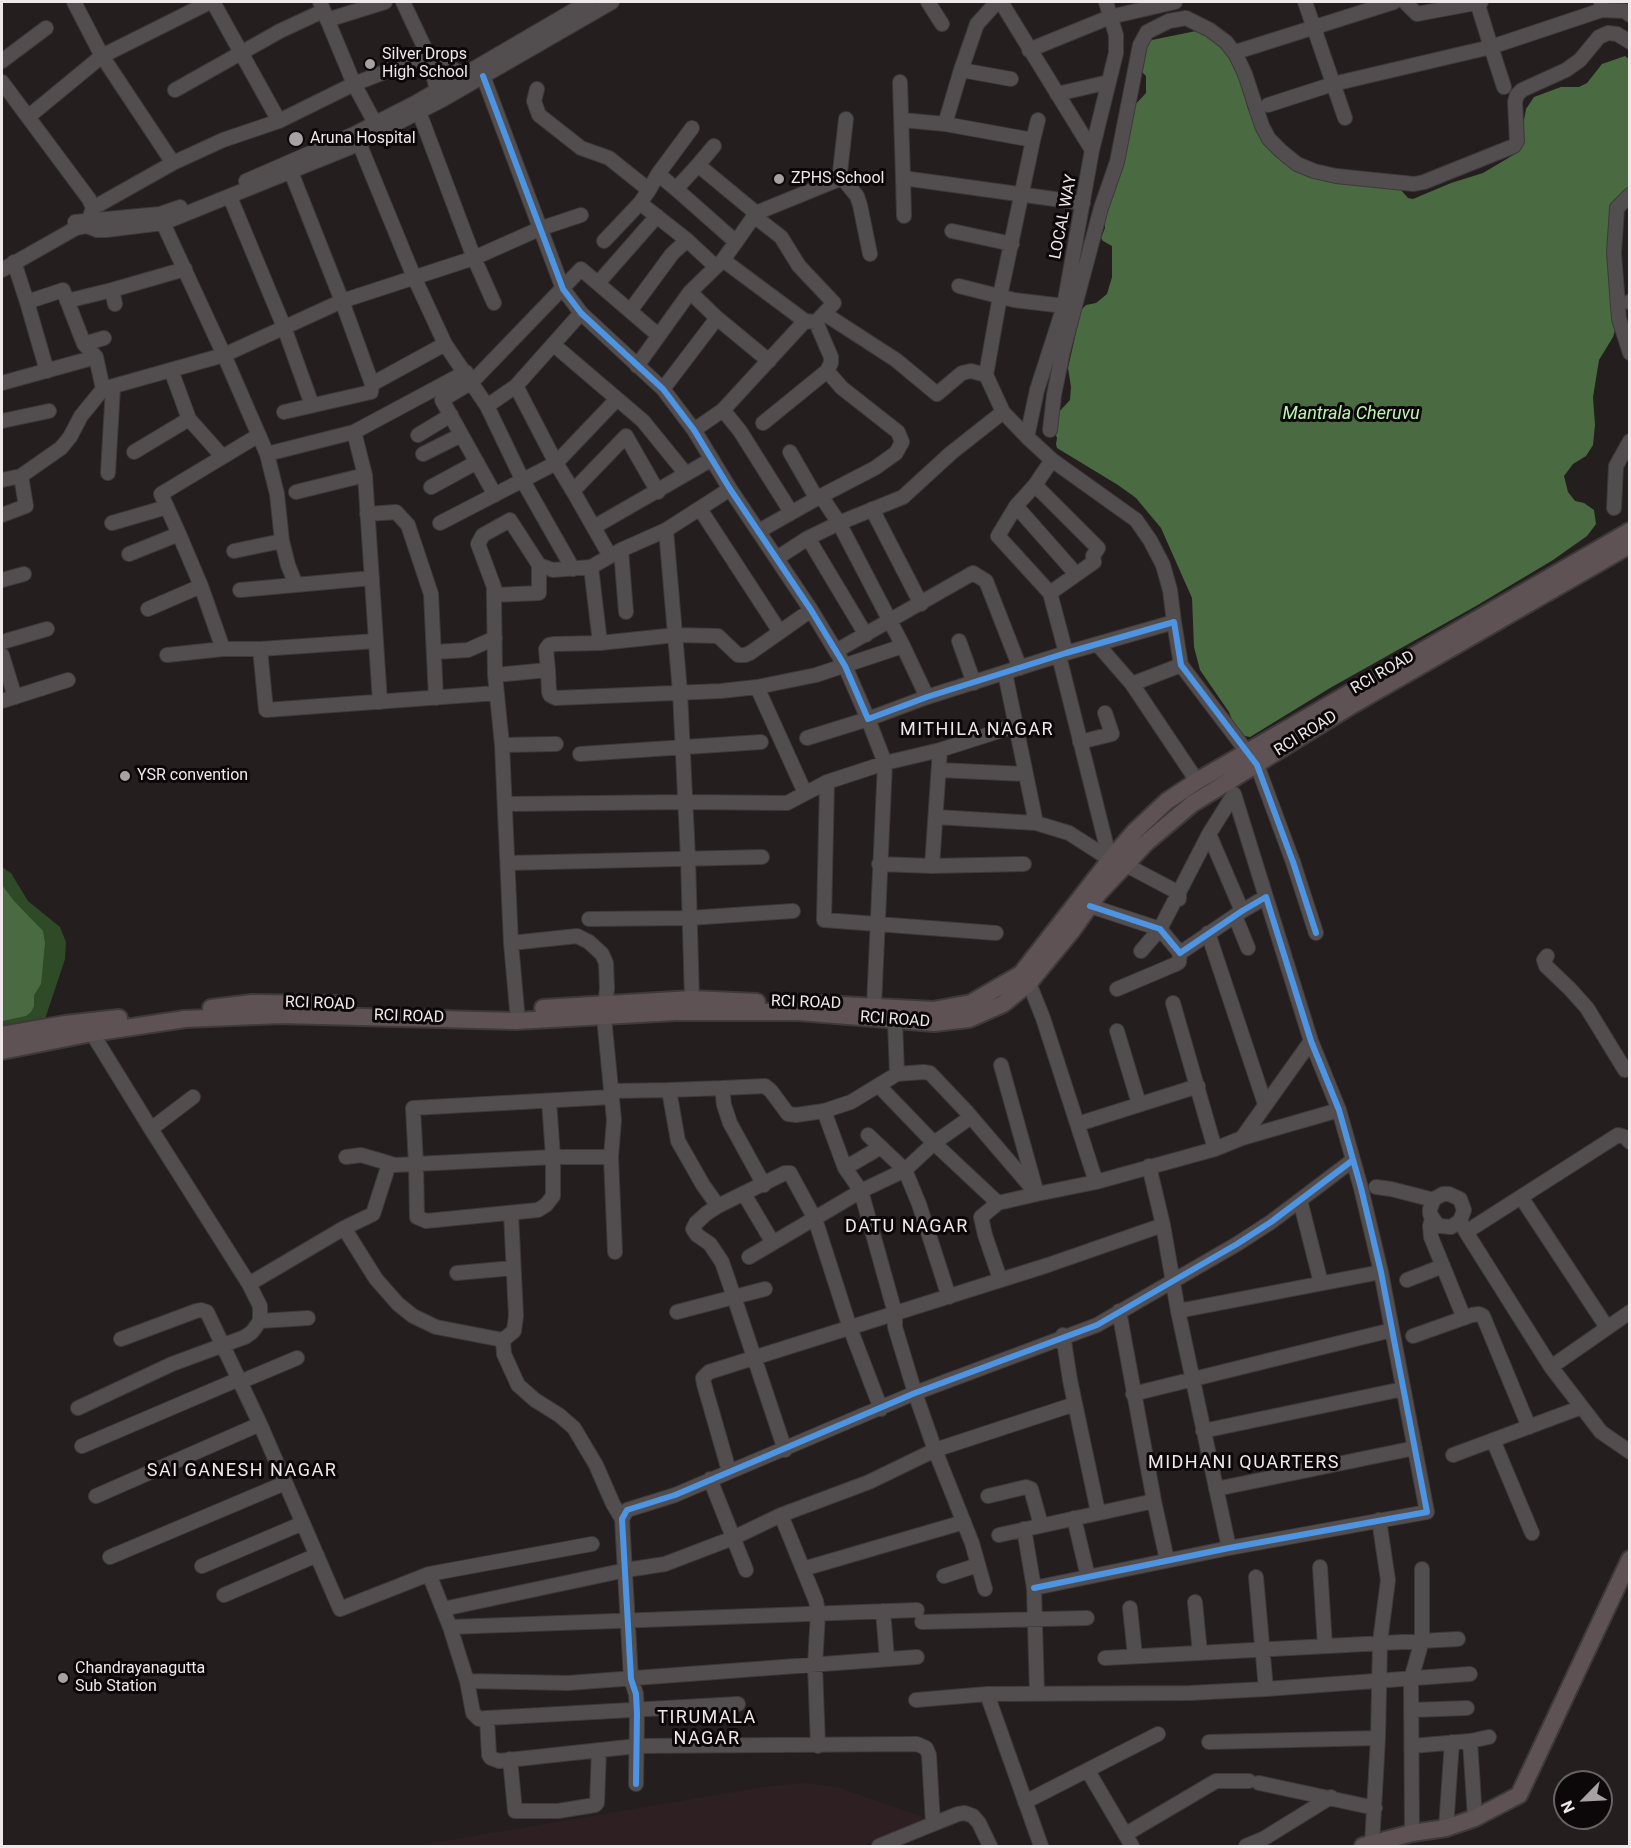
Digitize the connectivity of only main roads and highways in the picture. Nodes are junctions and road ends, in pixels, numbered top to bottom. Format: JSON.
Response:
{"nodes":[{"id":1,"x":1629,"y":531,"type":"edge"},
{"id":2,"x":1629,"y":545,"type":"edge"},
{"id":3,"x":1252,"y":758,"type":"junction"},
{"id":4,"x":1115,"y":861,"type":"junction"},
{"id":5,"x":1025,"y":979,"type":"junction"},
{"id":6,"x":604,"y":1010,"type":"junction"},
{"id":7,"x":88,"y":1028,"type":"junction"},
{"id":8,"x":2,"y":1035,"type":"edge"},
{"id":9,"x":2,"y":1051,"type":"edge"},
{"id":10,"x":1629,"y":1559,"type":"edge"},
{"id":11,"x":1367,"y":1845,"type":"edge"}],
"edges":[{"from":1,"to":3,"type":"main road","name":"RCI ROAD"},
{"from":2,"to":3,"type":"main road","name":"RCI ROAD"},
{"from":3,"to":4,"type":"main road","name":"RCI ROAD"},
{"from":3,"to":4,"type":"main road","name":"RCI ROAD"},
{"from":4,"to":5,"type":"main road","name":"RCI ROAD"},
{"from":4,"to":5,"type":"main road","name":"RCI ROAD"},
{"from":5,"to":6,"type":"main road","name":"RCI ROAD"},
{"from":5,"to":6,"type":"main road","name":"RCI ROAD"},
{"from":6,"to":7,"type":"main road","name":"RCI ROAD"},
{"from":6,"to":7,"type":"main road","name":"RCI ROAD"},
{"from":7,"to":8,"type":"main road","name":"RCI ROAD"},
{"from":7,"to":9,"type":"main road","name":"RCI ROAD"},
{"from":10,"to":11,"type":"main road"}]}
